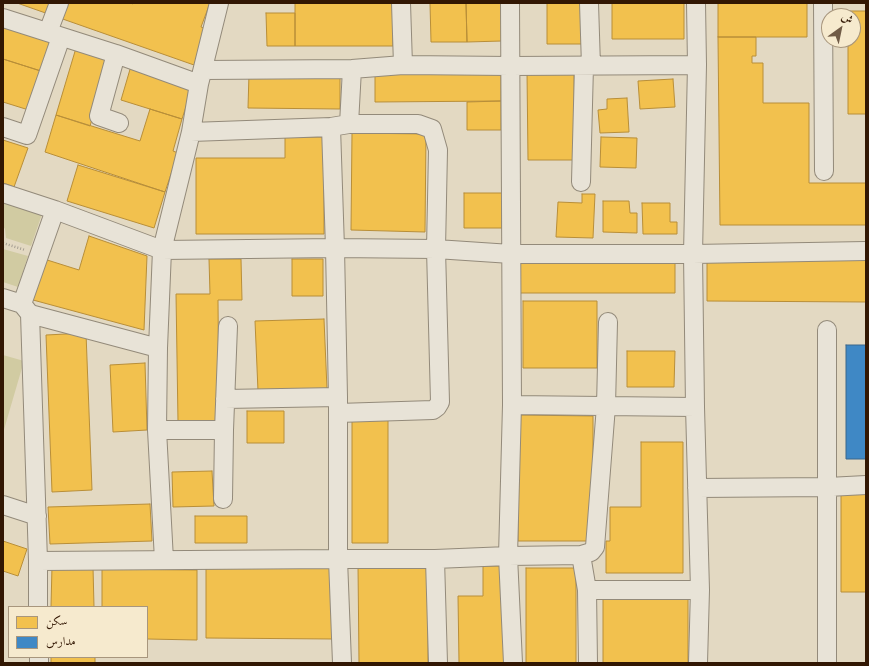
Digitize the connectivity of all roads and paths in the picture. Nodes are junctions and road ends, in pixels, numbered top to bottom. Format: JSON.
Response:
{"nodes":[{"id":1,"x":59,"y":3,"type":"edge"},
{"id":2,"x":220,"y":3,"type":"edge"},
{"id":3,"x":401,"y":3,"type":"edge"},
{"id":4,"x":510,"y":3,"type":"edge"},
{"id":5,"x":589,"y":3,"type":"edge"},
{"id":6,"x":696,"y":3,"type":"edge"},
{"id":7,"x":823,"y":3,"type":"edge"},
{"id":8,"x":3,"y":18,"type":"edge"},
{"id":9,"x":54,"y":35,"type":"junction"},
{"id":10,"x":116,"y":54,"type":"junction"},
{"id":11,"x":403,"y":65,"type":"junction"},
{"id":12,"x":697,"y":65,"type":"junction"},
{"id":13,"x":510,"y":66,"type":"junction"},
{"id":14,"x":587,"y":66,"type":"junction"},
{"id":15,"x":352,"y":69,"type":"junction"},
{"id":16,"x":201,"y":77,"type":"junction"},
{"id":17,"x":119,"y":123,"type":"dead end"},
{"id":18,"x":340,"y":126,"type":"junction"},
{"id":19,"x":3,"y":127,"type":"edge"},
{"id":20,"x":191,"y":132,"type":"junction"},
{"id":21,"x":824,"y":171,"type":"dead end"},
{"id":22,"x":581,"y":182,"type":"dead end"},
{"id":23,"x":3,"y":192,"type":"edge"},
{"id":24,"x":55,"y":210,"type":"junction"},
{"id":25,"x":3,"y":243,"type":"edge"},
{"id":26,"x":335,"y":248,"type":"junction"},
{"id":27,"x":436,"y":249,"type":"junction"},
{"id":28,"x":162,"y":250,"type":"junction"},
{"id":29,"x":866,"y":251,"type":"edge"},
{"id":30,"x":39,"y":254,"type":"junction"},
{"id":31,"x":511,"y":254,"type":"junction"},
{"id":32,"x":693,"y":254,"type":"junction"},
{"id":33,"x":3,"y":298,"type":"edge"},
{"id":34,"x":26,"y":309,"type":"junction"},
{"id":35,"x":608,"y":322,"type":"dead end"},
{"id":36,"x":228,"y":326,"type":"dead end"},
{"id":37,"x":827,"y":330,"type":"dead end"},
{"id":38,"x":158,"y":348,"type":"junction"},
{"id":39,"x":225,"y":399,"type":"junction"},
{"id":40,"x":512,"y":405,"type":"junction"},
{"id":41,"x":338,"y":406,"type":"junction"},
{"id":42,"x":606,"y":406,"type":"junction"},
{"id":43,"x":695,"y":407,"type":"junction"},
{"id":44,"x":157,"y":430,"type":"junction"},
{"id":45,"x":224,"y":430,"type":"junction"},
{"id":46,"x":866,"y":485,"type":"edge"},
{"id":47,"x":828,"y":487,"type":"junction"},
{"id":48,"x":697,"y":488,"type":"junction"},
{"id":49,"x":223,"y":499,"type":"dead end"},
{"id":50,"x":3,"y":505,"type":"edge"},
{"id":51,"x":37,"y":516,"type":"junction"},
{"id":52,"x":581,"y":555,"type":"junction"},
{"id":53,"x":508,"y":556,"type":"junction"},
{"id":54,"x":338,"y":559,"type":"junction"},
{"id":55,"x":435,"y":559,"type":"junction"},
{"id":56,"x":164,"y":560,"type":"junction"},
{"id":57,"x":38,"y":561,"type":"junction"},
{"id":58,"x":587,"y":590,"type":"junction"},
{"id":59,"x":700,"y":590,"type":"junction"},
{"id":60,"x":38,"y":606,"type":"edge"},
{"id":61,"x":342,"y":663,"type":"edge"},
{"id":62,"x":438,"y":663,"type":"edge"},
{"id":63,"x":513,"y":663,"type":"edge"},
{"id":64,"x":588,"y":663,"type":"edge"},
{"id":65,"x":698,"y":663,"type":"edge"},
{"id":66,"x":827,"y":663,"type":"edge"}],
"edges":[{"from":1,"to":9,"type":"street"},
{"from":2,"to":16,"type":"street"},
{"from":3,"to":11,"type":"street"},
{"from":4,"to":13,"type":"street"},
{"from":5,"to":14,"type":"street"},
{"from":6,"to":12,"type":"street"},
{"from":7,"to":21,"type":"street"},
{"from":8,"to":9,"type":"street"},
{"from":9,"to":10,"type":"street"},
{"from":9,"to":19,"type":"street"},
{"from":10,"to":16,"type":"street"},
{"from":10,"to":17,"type":"street"},
{"from":11,"to":13,"type":"street"},
{"from":11,"to":15,"type":"street"},
{"from":12,"to":14,"type":"street"},
{"from":12,"to":32,"type":"street"},
{"from":13,"to":14,"type":"street"},
{"from":13,"to":31,"type":"street"},
{"from":14,"to":22,"type":"street"},
{"from":15,"to":16,"type":"street"},
{"from":15,"to":18,"type":"street"},
{"from":16,"to":20,"type":"street"},
{"from":18,"to":20,"type":"street"},
{"from":18,"to":26,"type":"street"},
{"from":18,"to":27,"type":"street"},
{"from":20,"to":28,"type":"street"},
{"from":23,"to":24,"type":"street"},
{"from":24,"to":28,"type":"street"},
{"from":24,"to":30,"type":"street"},
{"from":25,"to":30,"type":"path"},
{"from":26,"to":27,"type":"street"},
{"from":26,"to":28,"type":"street"},
{"from":26,"to":41,"type":"street"},
{"from":27,"to":31,"type":"street"},
{"from":27,"to":41,"type":"street"},
{"from":28,"to":38,"type":"street"},
{"from":29,"to":32,"type":"street"},
{"from":30,"to":34,"type":"street"},
{"from":31,"to":32,"type":"street"},
{"from":31,"to":40,"type":"street"},
{"from":32,"to":43,"type":"street"},
{"from":33,"to":34,"type":"street"},
{"from":34,"to":38,"type":"street"},
{"from":34,"to":51,"type":"street"},
{"from":35,"to":42,"type":"street"},
{"from":36,"to":39,"type":"street"},
{"from":37,"to":47,"type":"street"},
{"from":38,"to":44,"type":"street"},
{"from":39,"to":41,"type":"street"},
{"from":39,"to":45,"type":"street"},
{"from":40,"to":42,"type":"street"},
{"from":40,"to":53,"type":"street"},
{"from":41,"to":54,"type":"street"},
{"from":42,"to":43,"type":"street"},
{"from":42,"to":52,"type":"street"},
{"from":43,"to":48,"type":"street"},
{"from":44,"to":45,"type":"street"},
{"from":44,"to":56,"type":"street"},
{"from":45,"to":49,"type":"street"},
{"from":46,"to":47,"type":"street"},
{"from":47,"to":48,"type":"street"},
{"from":47,"to":66,"type":"street"},
{"from":48,"to":59,"type":"street"},
{"from":50,"to":51,"type":"street"},
{"from":51,"to":57,"type":"street"},
{"from":52,"to":53,"type":"street"},
{"from":52,"to":58,"type":"street"},
{"from":53,"to":55,"type":"street"},
{"from":53,"to":63,"type":"street"},
{"from":54,"to":55,"type":"street"},
{"from":54,"to":56,"type":"street"},
{"from":54,"to":61,"type":"street"},
{"from":55,"to":62,"type":"street"},
{"from":56,"to":57,"type":"street"},
{"from":57,"to":60,"type":"street"},
{"from":58,"to":59,"type":"street"},
{"from":58,"to":64,"type":"street"},
{"from":59,"to":65,"type":"street"}]}
